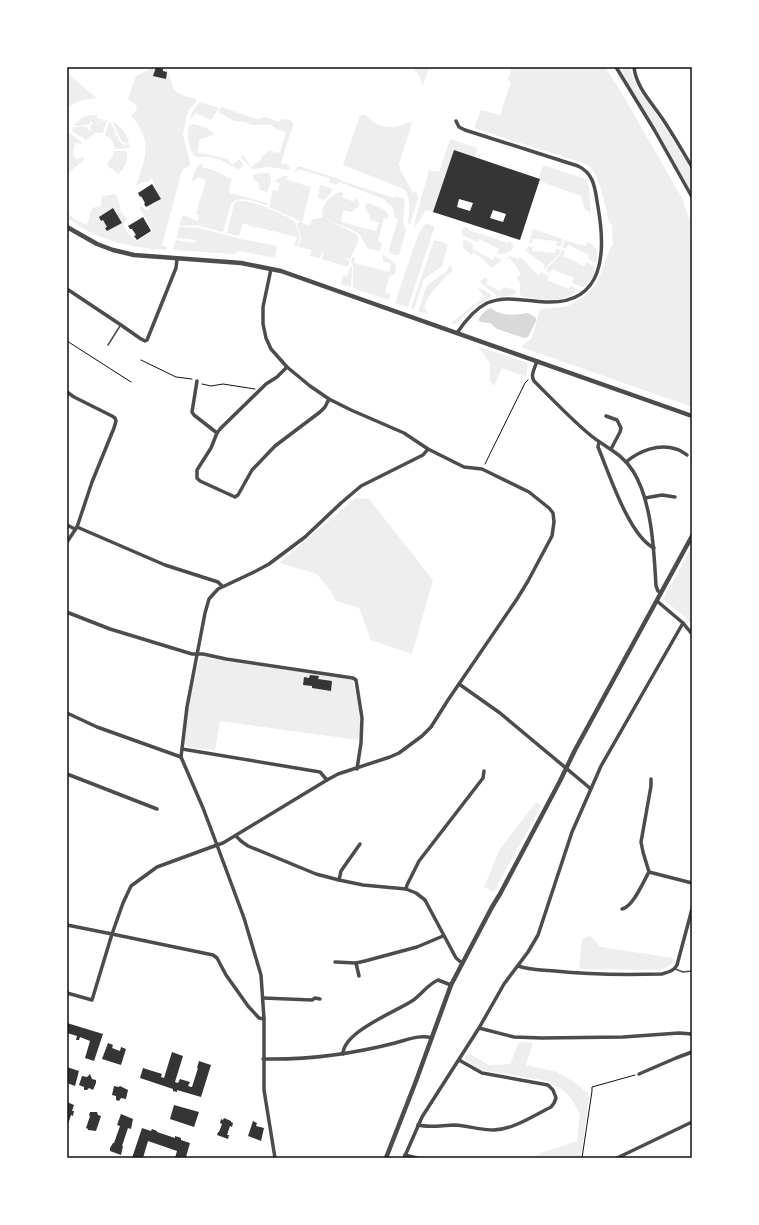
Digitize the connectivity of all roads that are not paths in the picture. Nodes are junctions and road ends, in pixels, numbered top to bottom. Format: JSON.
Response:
{"nodes":[{"id":1,"x":616,"y":67,"type":"edge"},
{"id":2,"x":634,"y":67,"type":"edge"},
{"id":3,"x":456,"y":121,"type":"dead end"},
{"id":4,"x":692,"y":167,"type":"edge"},
{"id":5,"x":692,"y":197,"type":"edge"},
{"id":6,"x":67,"y":227,"type":"edge"},
{"id":7,"x":177,"y":259,"type":"junction"},
{"id":8,"x":271,"y":269,"type":"junction"},
{"id":9,"x":68,"y":290,"type":"edge"},
{"id":10,"x":121,"y":325,"type":"junction"},
{"id":11,"x":457,"y":333,"type":"junction"},
{"id":12,"x":108,"y":345,"type":"dead end"},
{"id":13,"x":538,"y":361,"type":"junction"},
{"id":14,"x":288,"y":367,"type":"junction"},
{"id":15,"x":197,"y":381,"type":"road end"},
{"id":16,"x":67,"y":392,"type":"edge"},
{"id":17,"x":329,"y":399,"type":"junction"},
{"id":18,"x":606,"y":416,"type":"dead end"},
{"id":19,"x":692,"y":416,"type":"edge"},
{"id":20,"x":217,"y":433,"type":"junction"},
{"id":21,"x":599,"y":442,"type":"junction"},
{"id":22,"x":428,"y":449,"type":"junction"},
{"id":23,"x":611,"y":449,"type":"junction"},
{"id":24,"x":687,"y":455,"type":"dead end"},
{"id":25,"x":626,"y":462,"type":"junction"},
{"id":26,"x":675,"y":496,"type":"dead end"},
{"id":27,"x":645,"y":498,"type":"junction"},
{"id":28,"x":67,"y":525,"type":"edge"},
{"id":29,"x":76,"y":528,"type":"junction"},
{"id":30,"x":692,"y":536,"type":"edge"},
{"id":31,"x":67,"y":542,"type":"edge"},
{"id":32,"x":654,"y":548,"type":"junction"},
{"id":33,"x":222,"y":586,"type":"junction"},
{"id":34,"x":661,"y":593,"type":"junction"},
{"id":35,"x":657,"y":601,"type":"junction"},
{"id":36,"x":69,"y":613,"type":"joint"},
{"id":37,"x":67,"y":618,"type":"edge"},
{"id":38,"x":683,"y":623,"type":"junction"},
{"id":39,"x":692,"y":634,"type":"edge"},
{"id":40,"x":197,"y":654,"type":"junction"},
{"id":41,"x":459,"y":684,"type":"junction"},
{"id":42,"x":67,"y":713,"type":"edge"},
{"id":43,"x":182,"y":749,"type":"junction"},
{"id":44,"x":181,"y":757,"type":"junction"},
{"id":45,"x":567,"y":768,"type":"junction"},
{"id":46,"x":357,"y":769,"type":"junction"},
{"id":47,"x":484,"y":771,"type":"dead end"},
{"id":48,"x":67,"y":774,"type":"edge"},
{"id":49,"x":651,"y":779,"type":"dead end"},
{"id":50,"x":327,"y":780,"type":"junction"},
{"id":51,"x":591,"y":789,"type":"junction"},
{"id":52,"x":157,"y":808,"type":"dead end"},
{"id":53,"x":236,"y":836,"type":"junction"},
{"id":54,"x":360,"y":844,"type":"dead end"},
{"id":55,"x":217,"y":845,"type":"junction"},
{"id":56,"x":648,"y":872,"type":"junction"},
{"id":57,"x":339,"y":880,"type":"junction"},
{"id":58,"x":692,"y":883,"type":"edge"},
{"id":59,"x":406,"y":889,"type":"junction"},
{"id":60,"x":622,"y":909,"type":"dead end"},
{"id":61,"x":692,"y":909,"type":"edge"},
{"id":62,"x":67,"y":926,"type":"edge"},
{"id":63,"x":112,"y":934,"type":"junction"},
{"id":64,"x":443,"y":936,"type":"junction"},
{"id":65,"x":335,"y":962,"type":"dead end"},
{"id":66,"x":356,"y":963,"type":"junction"},
{"id":67,"x":462,"y":963,"type":"junction"},
{"id":68,"x":518,"y":966,"type":"junction"},
{"id":69,"x":675,"y":969,"type":"junction"},
{"id":70,"x":692,"y":971,"type":"edge"},
{"id":71,"x":359,"y":976,"type":"dead end"},
{"id":72,"x":451,"y":985,"type":"junction"},
{"id":73,"x":67,"y":993,"type":"edge"},
{"id":74,"x":263,"y":998,"type":"junction"},
{"id":75,"x":320,"y":999,"type":"dead end"},
{"id":76,"x":264,"y":1019,"type":"junction"},
{"id":77,"x":479,"y":1028,"type":"junction"},
{"id":78,"x":692,"y":1034,"type":"edge"},
{"id":79,"x":432,"y":1038,"type":"junction"},
{"id":80,"x":692,"y":1052,"type":"edge"},
{"id":81,"x":343,"y":1054,"type":"junction"},
{"id":82,"x":264,"y":1059,"type":"junction"},
{"id":83,"x":459,"y":1060,"type":"junction"},
{"id":84,"x":639,"y":1074,"type":"road end"},
{"id":85,"x":692,"y":1122,"type":"edge"},
{"id":86,"x":418,"y":1125,"type":"junction"},
{"id":87,"x":405,"y":1157,"type":"edge"},
{"id":88,"x":275,"y":1158,"type":"edge"},
{"id":89,"x":386,"y":1158,"type":"edge"},
{"id":90,"x":417,"y":1158,"type":"edge"},
{"id":91,"x":617,"y":1158,"type":"edge"}],
"edges":[{"from":1,"to":5,"type":"street"},
{"from":2,"to":4,"type":"street"},
{"from":3,"to":11,"type":"street"},
{"from":6,"to":7,"type":"street"},
{"from":7,"to":8,"type":"street"},
{"from":7,"to":10,"type":"street"},
{"from":8,"to":11,"type":"street"},
{"from":8,"to":14,"type":"street"},
{"from":9,"to":10,"type":"street"},
{"from":10,"to":12,"type":"lane"},
{"from":11,"to":13,"type":"street"},
{"from":13,"to":19,"type":"street"},
{"from":13,"to":21,"type":"street"},
{"from":14,"to":17,"type":"street"},
{"from":14,"to":20,"type":"street"},
{"from":15,"to":20,"type":"street"},
{"from":16,"to":29,"type":"street"},
{"from":17,"to":20,"type":"street"},
{"from":17,"to":22,"type":"street"},
{"from":18,"to":23,"type":"street"},
{"from":21,"to":23,"type":"street"},
{"from":21,"to":32,"type":"street"},
{"from":22,"to":33,"type":"street"},
{"from":22,"to":41,"type":"street"},
{"from":23,"to":25,"type":"street"},
{"from":24,"to":25,"type":"street"},
{"from":25,"to":27,"type":"street"},
{"from":26,"to":27,"type":"street"},
{"from":27,"to":32,"type":"street"},
{"from":28,"to":29,"type":"street"},
{"from":29,"to":31,"type":"street"},
{"from":29,"to":33,"type":"street"},
{"from":30,"to":34,"type":"street"},
{"from":32,"to":34,"type":"street"},
{"from":33,"to":40,"type":"street"},
{"from":34,"to":35,"type":"street"},
{"from":35,"to":38,"type":"street"},
{"from":35,"to":45,"type":"street"},
{"from":36,"to":37,"type":"lane"},
{"from":36,"to":40,"type":"street"},
{"from":38,"to":39,"type":"street"},
{"from":38,"to":51,"type":"street"},
{"from":40,"to":43,"type":"street"},
{"from":40,"to":46,"type":"street"},
{"from":41,"to":45,"type":"street"},
{"from":41,"to":46,"type":"street"},
{"from":42,"to":44,"type":"street"},
{"from":43,"to":44,"type":"street"},
{"from":43,"to":50,"type":"street"},
{"from":44,"to":55,"type":"street"},
{"from":45,"to":51,"type":"street"},
{"from":45,"to":67,"type":"street"},
{"from":46,"to":50,"type":"street"},
{"from":47,"to":59,"type":"street"},
{"from":48,"to":52,"type":"street"},
{"from":49,"to":56,"type":"street"},
{"from":50,"to":53,"type":"street"},
{"from":51,"to":68,"type":"street"},
{"from":53,"to":55,"type":"street"},
{"from":53,"to":57,"type":"street"},
{"from":54,"to":57,"type":"street"},
{"from":55,"to":63,"type":"street"},
{"from":55,"to":74,"type":"street"},
{"from":56,"to":58,"type":"street"},
{"from":56,"to":60,"type":"street"},
{"from":57,"to":59,"type":"street"},
{"from":59,"to":64,"type":"street"},
{"from":61,"to":69,"type":"street"},
{"from":62,"to":63,"type":"street"},
{"from":63,"to":73,"type":"street"},
{"from":63,"to":76,"type":"street"},
{"from":64,"to":66,"type":"street"},
{"from":64,"to":67,"type":"street"},
{"from":65,"to":66,"type":"street"},
{"from":66,"to":71,"type":"street"},
{"from":67,"to":72,"type":"street"},
{"from":68,"to":69,"type":"street"},
{"from":68,"to":77,"type":"street"},
{"from":69,"to":70,"type":"lane"},
{"from":72,"to":79,"type":"street"},
{"from":72,"to":81,"type":"street"},
{"from":74,"to":75,"type":"street"},
{"from":74,"to":76,"type":"street"},
{"from":76,"to":82,"type":"street"},
{"from":77,"to":78,"type":"street"},
{"from":77,"to":83,"type":"street"},
{"from":79,"to":81,"type":"street"},
{"from":79,"to":89,"type":"street"},
{"from":80,"to":84,"type":"street"},
{"from":81,"to":82,"type":"street"},
{"from":82,"to":88,"type":"street"},
{"from":83,"to":86,"type":"street"},
{"from":83,"to":86,"type":"street"},
{"from":85,"to":91,"type":"street"},
{"from":86,"to":87,"type":"street"},
{"from":87,"to":90,"type":"street"}]}
